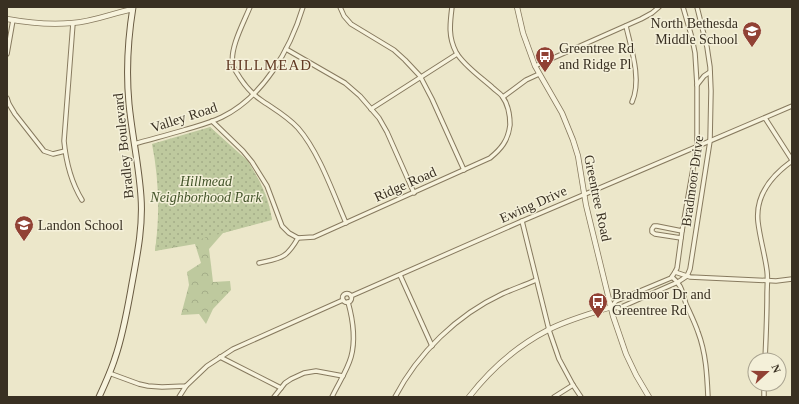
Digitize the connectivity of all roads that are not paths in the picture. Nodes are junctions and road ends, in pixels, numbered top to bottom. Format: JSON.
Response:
{"nodes":[{"id":1,"x":250,"y":7,"type":"edge"},
{"id":2,"x":303,"y":7,"type":"edge"},
{"id":3,"x":340,"y":7,"type":"edge"},
{"id":4,"x":452,"y":7,"type":"edge"},
{"id":5,"x":517,"y":7,"type":"edge"},
{"id":6,"x":659,"y":7,"type":"edge"},
{"id":7,"x":683,"y":7,"type":"edge"},
{"id":8,"x":697,"y":7,"type":"edge"},
{"id":9,"x":133,"y":8,"type":"edge"},
{"id":10,"x":7,"y":19,"type":"edge"},
{"id":11,"x":13,"y":20,"type":"junction"},
{"id":12,"x":73,"y":23,"type":"junction"},
{"id":13,"x":626,"y":26,"type":"junction"},
{"id":14,"x":286,"y":49,"type":"junction"},
{"id":15,"x":7,"y":54,"type":"edge"},
{"id":16,"x":456,"y":54,"type":"junction"},
{"id":17,"x":535,"y":66,"type":"junction"},
{"id":18,"x":710,"y":72,"type":"junction"},
{"id":19,"x":539,"y":74,"type":"junction"},
{"id":20,"x":420,"y":76,"type":"junction"},
{"id":21,"x":697,"y":85,"type":"junction"},
{"id":22,"x":254,"y":95,"type":"junction"},
{"id":23,"x":503,"y":97,"type":"junction"},
{"id":24,"x":7,"y":98,"type":"edge"},
{"id":25,"x":632,"y":102,"type":"dead end"},
{"id":26,"x":792,"y":106,"type":"edge"},
{"id":27,"x":372,"y":109,"type":"junction"},
{"id":28,"x":765,"y":118,"type":"junction"},
{"id":29,"x":212,"y":121,"type":"junction"},
{"id":30,"x":710,"y":141,"type":"junction"},
{"id":31,"x":134,"y":144,"type":"junction"},
{"id":32,"x":696,"y":146,"type":"junction"},
{"id":33,"x":65,"y":151,"type":"junction"},
{"id":34,"x":792,"y":161,"type":"edge"},
{"id":35,"x":464,"y":170,"type":"junction"},
{"id":36,"x":414,"y":192,"type":"junction"},
{"id":37,"x":584,"y":194,"type":"junction"},
{"id":38,"x":82,"y":200,"type":"dead end"},
{"id":39,"x":522,"y":221,"type":"junction"},
{"id":40,"x":346,"y":223,"type":"junction"},
{"id":41,"x":682,"y":231,"type":"junction"},
{"id":42,"x":298,"y":238,"type":"junction"},
{"id":43,"x":681,"y":238,"type":"junction"},
{"id":44,"x":259,"y":263,"type":"dead end"},
{"id":45,"x":675,"y":272,"type":"junction"},
{"id":46,"x":400,"y":274,"type":"junction"},
{"id":47,"x":687,"y":276,"type":"junction"},
{"id":48,"x":672,"y":277,"type":"junction"},
{"id":49,"x":792,"y":279,"type":"edge"},
{"id":50,"x":536,"y":280,"type":"junction"},
{"id":51,"x":767,"y":280,"type":"junction"},
{"id":52,"x":678,"y":282,"type":"junction"},
{"id":53,"x":351,"y":296,"type":"junction"},
{"id":54,"x":343,"y":300,"type":"junction"},
{"id":55,"x":348,"y":302,"type":"junction"},
{"id":56,"x":611,"y":307,"type":"junction"},
{"id":57,"x":549,"y":330,"type":"junction"},
{"id":58,"x":432,"y":346,"type":"junction"},
{"id":59,"x":765,"y":352,"type":"edge"},
{"id":60,"x":220,"y":357,"type":"junction"},
{"id":61,"x":109,"y":373,"type":"junction"},
{"id":62,"x":343,"y":376,"type":"junction"},
{"id":63,"x":573,"y":385,"type":"junction"},
{"id":64,"x":186,"y":386,"type":"junction"},
{"id":65,"x":281,"y":388,"type":"junction"},
{"id":66,"x":99,"y":397,"type":"edge"},
{"id":67,"x":179,"y":397,"type":"edge"},
{"id":68,"x":274,"y":397,"type":"edge"},
{"id":69,"x":332,"y":397,"type":"edge"},
{"id":70,"x":395,"y":397,"type":"edge"},
{"id":71,"x":469,"y":397,"type":"edge"},
{"id":72,"x":554,"y":397,"type":"edge"},
{"id":73,"x":581,"y":397,"type":"edge"},
{"id":74,"x":649,"y":397,"type":"edge"},
{"id":75,"x":708,"y":397,"type":"edge"}],
"edges":[{"from":1,"to":22,"type":"street"},
{"from":2,"to":14,"type":"street","name":"Valley Road"},
{"from":3,"to":20,"type":"street"},
{"from":4,"to":16,"type":"street","name":"Ridge Road"},
{"from":5,"to":17,"type":"street","name":"Greentree Road"},
{"from":6,"to":13,"type":"street"},
{"from":7,"to":21,"type":"street","name":"Bradmoor Drive"},
{"from":8,"to":18,"type":"street","name":"Bradmoor Drive"},
{"from":9,"to":12,"type":"street"},
{"from":9,"to":31,"type":"main road","name":"Bradley Boulevard"},
{"from":10,"to":11,"type":"street"},
{"from":11,"to":12,"type":"street"},
{"from":11,"to":15,"type":"street"},
{"from":12,"to":33,"type":"street"},
{"from":13,"to":17,"type":"street"},
{"from":13,"to":25,"type":"street"},
{"from":14,"to":22,"type":"street","name":"Valley Road"},
{"from":14,"to":27,"type":"street"},
{"from":16,"to":20,"type":"street"},
{"from":16,"to":23,"type":"street","name":"Ridge Road"},
{"from":17,"to":19,"type":"street","name":"Greentree Road"},
{"from":18,"to":21,"type":"street"},
{"from":18,"to":30,"type":"street","name":"Bradmoor Drive"},
{"from":19,"to":23,"type":"street"},
{"from":19,"to":37,"type":"street","name":"Greentree Road"},
{"from":20,"to":27,"type":"street"},
{"from":20,"to":35,"type":"street"},
{"from":21,"to":32,"type":"street","name":"Bradmoor Drive"},
{"from":22,"to":29,"type":"street","name":"Valley Road"},
{"from":22,"to":40,"type":"street"},
{"from":23,"to":35,"type":"street","name":"Ridge Road"},
{"from":24,"to":33,"type":"street"},
{"from":26,"to":28,"type":"street","name":"Ewing Drive"},
{"from":27,"to":36,"type":"street"},
{"from":28,"to":30,"type":"street","name":"Ewing Drive"},
{"from":28,"to":34,"type":"street"},
{"from":29,"to":31,"type":"street","name":"Valley Road"},
{"from":29,"to":42,"type":"street"},
{"from":30,"to":32,"type":"street","name":"Ewing Drive"},
{"from":30,"to":47,"type":"street","name":"Bradmoor Drive"},
{"from":31,"to":61,"type":"main road","name":"Bradley Boulevard"},
{"from":32,"to":37,"type":"street","name":"Ewing Drive"},
{"from":32,"to":41,"type":"street","name":"Bradmoor Drive"},
{"from":33,"to":38,"type":"street"},
{"from":34,"to":51,"type":"street"},
{"from":35,"to":36,"type":"street","name":"Ridge Road"},
{"from":36,"to":40,"type":"street","name":"Ridge Road"},
{"from":37,"to":39,"type":"street","name":"Ewing Drive"},
{"from":37,"to":56,"type":"street","name":"Greentree Road"},
{"from":39,"to":46,"type":"street","name":"Ewing Drive"},
{"from":39,"to":50,"type":"street"},
{"from":40,"to":42,"type":"street","name":"Ridge Road"},
{"from":41,"to":43,"type":"street","name":"Bradmoor Drive"},
{"from":41,"to":43,"type":"street"},
{"from":42,"to":44,"type":"street"},
{"from":43,"to":45,"type":"street","name":"Bradmoor Drive"},
{"from":45,"to":47,"type":"street"},
{"from":45,"to":48,"type":"street","name":"Bradmoor Drive"},
{"from":46,"to":53,"type":"street","name":"Ewing Drive"},
{"from":46,"to":58,"type":"street"},
{"from":47,"to":51,"type":"street"},
{"from":47,"to":52,"type":"street"},
{"from":48,"to":52,"type":"street"},
{"from":48,"to":56,"type":"street"},
{"from":49,"to":51,"type":"street"},
{"from":50,"to":57,"type":"street"},
{"from":50,"to":58,"type":"street"},
{"from":51,"to":59,"type":"street"},
{"from":52,"to":56,"type":"street"},
{"from":52,"to":75,"type":"street"},
{"from":53,"to":54,"type":"street"},
{"from":53,"to":55,"type":"street"},
{"from":54,"to":55,"type":"street"},
{"from":54,"to":60,"type":"street"},
{"from":55,"to":62,"type":"street"},
{"from":56,"to":57,"type":"street"},
{"from":56,"to":74,"type":"street","name":"Greentree Road"},
{"from":57,"to":63,"type":"street"},
{"from":57,"to":71,"type":"street"},
{"from":58,"to":70,"type":"street"},
{"from":60,"to":64,"type":"street"},
{"from":60,"to":65,"type":"street"},
{"from":61,"to":64,"type":"street"},
{"from":61,"to":66,"type":"main road","name":"Bradley Boulevard"},
{"from":62,"to":65,"type":"street"},
{"from":62,"to":69,"type":"street"},
{"from":63,"to":72,"type":"street"},
{"from":63,"to":73,"type":"street"},
{"from":64,"to":67,"type":"street"},
{"from":65,"to":68,"type":"street"}]}
